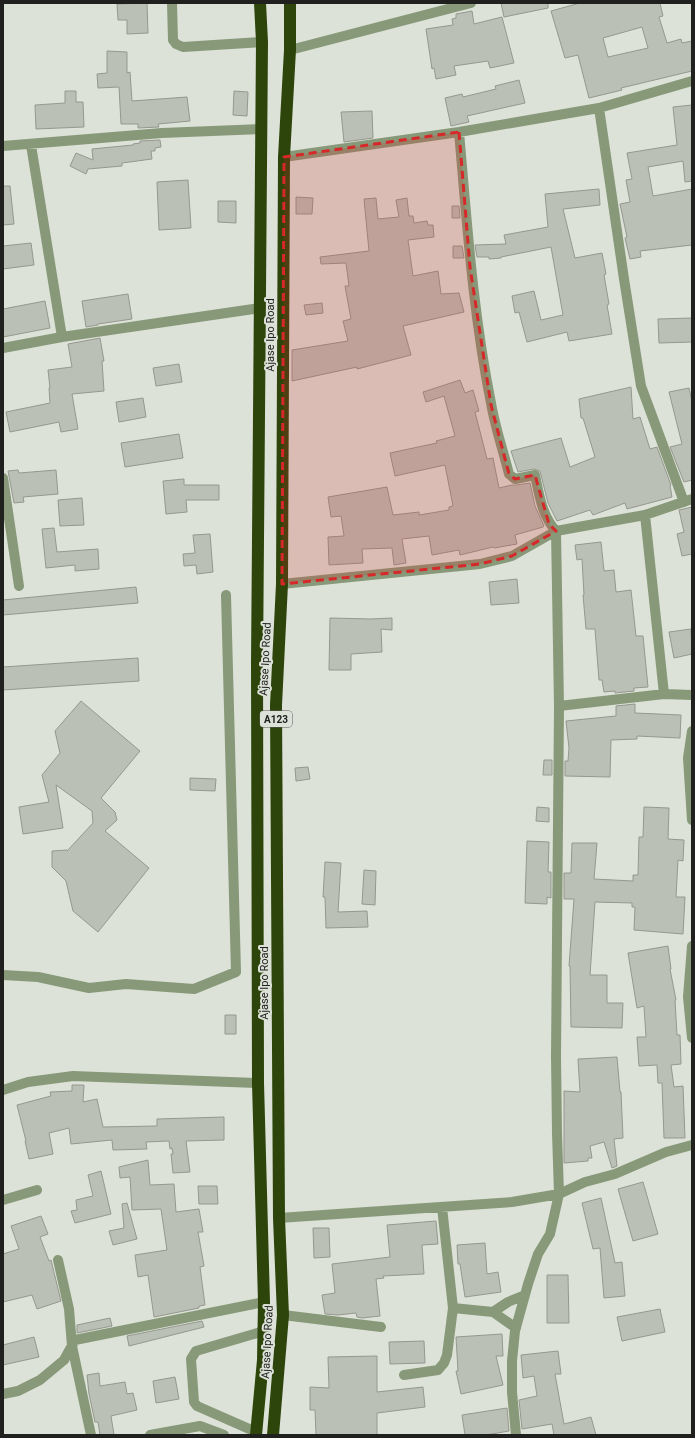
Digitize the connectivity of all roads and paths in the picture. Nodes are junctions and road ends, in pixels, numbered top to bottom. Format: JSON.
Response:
{"nodes":[{"id":1,"x":172,"y":3,"type":"edge"},
{"id":2,"x":260,"y":3,"type":"edge"},
{"id":3,"x":290,"y":3,"type":"edge"},
{"id":4,"x":470,"y":3,"type":"edge"},
{"id":5,"x":262,"y":42,"type":"junction"},
{"id":6,"x":290,"y":50,"type":"junction"},
{"id":7,"x":692,"y":81,"type":"edge"},
{"id":8,"x":599,"y":108,"type":"junction"},
{"id":9,"x":262,"y":129,"type":"junction"},
{"id":10,"x":459,"y":132,"type":"junction"},
{"id":11,"x":31,"y":145,"type":"junction"},
{"id":12,"x":3,"y":146,"type":"edge"},
{"id":13,"x":284,"y":157,"type":"junction"},
{"id":14,"x":260,"y":308,"type":"junction"},
{"id":15,"x":62,"y":337,"type":"junction"},
{"id":16,"x":3,"y":348,"type":"edge"},
{"id":17,"x":3,"y":478,"type":"edge"},
{"id":18,"x":688,"y":501,"type":"edge"},
{"id":19,"x":5,"y":505,"type":"edge"},
{"id":20,"x":645,"y":515,"type":"junction"},
{"id":21,"x":556,"y":531,"type":"junction"},
{"id":22,"x":282,"y":584,"type":"junction"},
{"id":23,"x":19,"y":586,"type":"dead end"},
{"id":24,"x":226,"y":596,"type":"dead end"},
{"id":25,"x":664,"y":694,"type":"junction"},
{"id":26,"x":692,"y":694,"type":"edge"},
{"id":27,"x":559,"y":706,"type":"junction"},
{"id":28,"x":692,"y":731,"type":"edge"},
{"id":29,"x":692,"y":820,"type":"edge"},
{"id":30,"x":692,"y":946,"type":"edge"},
{"id":31,"x":3,"y":975,"type":"edge"},
{"id":32,"x":690,"y":997,"type":"edge"},
{"id":33,"x":692,"y":1038,"type":"edge"},
{"id":34,"x":258,"y":1083,"type":"junction"},
{"id":35,"x":3,"y":1090,"type":"edge"},
{"id":36,"x":692,"y":1145,"type":"edge"},
{"id":37,"x":37,"y":1190,"type":"dead end"},
{"id":38,"x":559,"y":1194,"type":"junction"},
{"id":39,"x":3,"y":1200,"type":"edge"},
{"id":40,"x":442,"y":1207,"type":"junction"},
{"id":41,"x":279,"y":1218,"type":"junction"},
{"id":42,"x":58,"y":1260,"type":"dead end"},
{"id":43,"x":525,"y":1295,"type":"junction"},
{"id":44,"x":264,"y":1302,"type":"junction"},
{"id":45,"x":453,"y":1308,"type":"junction"},
{"id":46,"x":492,"y":1312,"type":"junction"},
{"id":47,"x":284,"y":1316,"type":"junction"},
{"id":48,"x":381,"y":1327,"type":"dead end"},
{"id":49,"x":516,"y":1328,"type":"junction"},
{"id":50,"x":264,"y":1331,"type":"junction"},
{"id":51,"x":72,"y":1346,"type":"junction"},
{"id":52,"x":404,"y":1375,"type":"dead end"},
{"id":53,"x":3,"y":1394,"type":"edge"},
{"id":54,"x":256,"y":1433,"type":"edge"},
{"id":55,"x":91,"y":1435,"type":"edge"},
{"id":56,"x":150,"y":1435,"type":"edge"},
{"id":57,"x":224,"y":1435,"type":"edge"},
{"id":58,"x":273,"y":1435,"type":"edge"},
{"id":59,"x":516,"y":1435,"type":"edge"}],
"edges":[{"from":1,"to":5,"type":"street"},
{"from":2,"to":5,"type":"highway","name":"Ajase Ipo Road","number":"A123"},
{"from":3,"to":6,"type":"highway","name":"Ajase Ipo Road","number":"A123"},
{"from":4,"to":6,"type":"street"},
{"from":5,"to":9,"type":"highway","name":"Ajase Ipo Road","number":"A123"},
{"from":6,"to":13,"type":"highway","name":"Ajase Ipo Road","number":"A123"},
{"from":7,"to":8,"type":"street"},
{"from":8,"to":10,"type":"street"},
{"from":8,"to":18,"type":"street"},
{"from":9,"to":11,"type":"street"},
{"from":9,"to":14,"type":"highway","name":"Ajase Ipo Road","number":"A123"},
{"from":10,"to":13,"type":"street"},
{"from":10,"to":21,"type":"street"},
{"from":11,"to":12,"type":"street"},
{"from":11,"to":15,"type":"street"},
{"from":13,"to":22,"type":"highway","name":"Ajase Ipo Road","number":"A123"},
{"from":14,"to":15,"type":"street"},
{"from":14,"to":34,"type":"highway","name":"Ajase Ipo Road","number":"A123"},
{"from":15,"to":16,"type":"street"},
{"from":17,"to":19,"type":"street"},
{"from":18,"to":20,"type":"street"},
{"from":19,"to":23,"type":"street"},
{"from":20,"to":21,"type":"street"},
{"from":20,"to":25,"type":"street"},
{"from":21,"to":22,"type":"street"},
{"from":21,"to":27,"type":"street"},
{"from":22,"to":41,"type":"highway","name":"Ajase Ipo Road","number":"A123"},
{"from":24,"to":31,"type":"street"},
{"from":25,"to":26,"type":"street"},
{"from":25,"to":27,"type":"street"},
{"from":27,"to":38,"type":"street"},
{"from":28,"to":29,"type":"street"},
{"from":30,"to":32,"type":"street"},
{"from":32,"to":33,"type":"street"},
{"from":34,"to":35,"type":"street"},
{"from":34,"to":44,"type":"highway","name":"Ajase Ipo Road","number":"A123"},
{"from":36,"to":38,"type":"street"},
{"from":37,"to":39,"type":"street"},
{"from":38,"to":40,"type":"street"},
{"from":38,"to":43,"type":"street"},
{"from":40,"to":41,"type":"street"},
{"from":40,"to":45,"type":"street"},
{"from":41,"to":47,"type":"highway","name":"Ajase Ipo Road","number":"A123"},
{"from":42,"to":51,"type":"street"},
{"from":43,"to":46,"type":"street"},
{"from":43,"to":49,"type":"street"},
{"from":44,"to":50,"type":"highway","name":"Ajase Ipo Road","number":"A123"},
{"from":44,"to":51,"type":"street"},
{"from":45,"to":46,"type":"street"},
{"from":45,"to":52,"type":"street"},
{"from":46,"to":49,"type":"street"},
{"from":47,"to":48,"type":"street"},
{"from":47,"to":58,"type":"highway","name":"Ajase Ipo Road","number":"A123"},
{"from":49,"to":59,"type":"street"},
{"from":50,"to":54,"type":"highway","name":"Ajase Ipo Road","number":"A123"},
{"from":50,"to":54,"type":"street"},
{"from":51,"to":53,"type":"street"},
{"from":51,"to":55,"type":"street"},
{"from":56,"to":57,"type":"street"}]}
